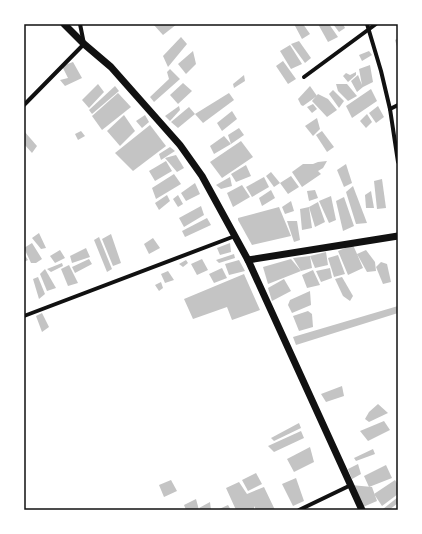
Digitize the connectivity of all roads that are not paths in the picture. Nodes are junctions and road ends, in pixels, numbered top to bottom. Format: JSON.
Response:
{"nodes":[{"id":1,"x":64,"y":24,"type":"edge"},
{"id":2,"x":80,"y":24,"type":"edge"},
{"id":3,"x":367,"y":24,"type":"edge"},
{"id":4,"x":376,"y":24,"type":"edge"},
{"id":5,"x":369,"y":30,"type":"junction"},
{"id":6,"x":84,"y":44,"type":"junction"},
{"id":7,"x":304,"y":76,"type":"dead end"},
{"id":8,"x":24,"y":105,"type":"edge"},
{"id":9,"x":398,"y":105,"type":"edge"},
{"id":10,"x":390,"y":108,"type":"junction"},
{"id":11,"x":398,"y":162,"type":"edge"},
{"id":12,"x":236,"y":235,"type":"junction"},
{"id":13,"x":398,"y":236,"type":"edge"},
{"id":14,"x":248,"y":260,"type":"junction"},
{"id":15,"x":24,"y":316,"type":"edge"},
{"id":16,"x":351,"y":485,"type":"junction"},
{"id":17,"x":299,"y":510,"type":"edge"},
{"id":18,"x":362,"y":510,"type":"edge"}],
"edges":[{"from":1,"to":6,"type":"street"},
{"from":2,"to":6,"type":"street"},
{"from":3,"to":5,"type":"street"},
{"from":4,"to":5,"type":"street"},
{"from":5,"to":7,"type":"street"},
{"from":5,"to":10,"type":"street"},
{"from":6,"to":8,"type":"street"},
{"from":6,"to":12,"type":"street"},
{"from":9,"to":10,"type":"street"},
{"from":10,"to":11,"type":"street"},
{"from":12,"to":14,"type":"street"},
{"from":12,"to":15,"type":"street"},
{"from":13,"to":14,"type":"street"},
{"from":14,"to":16,"type":"street"},
{"from":16,"to":17,"type":"street"},
{"from":16,"to":18,"type":"street"}]}
